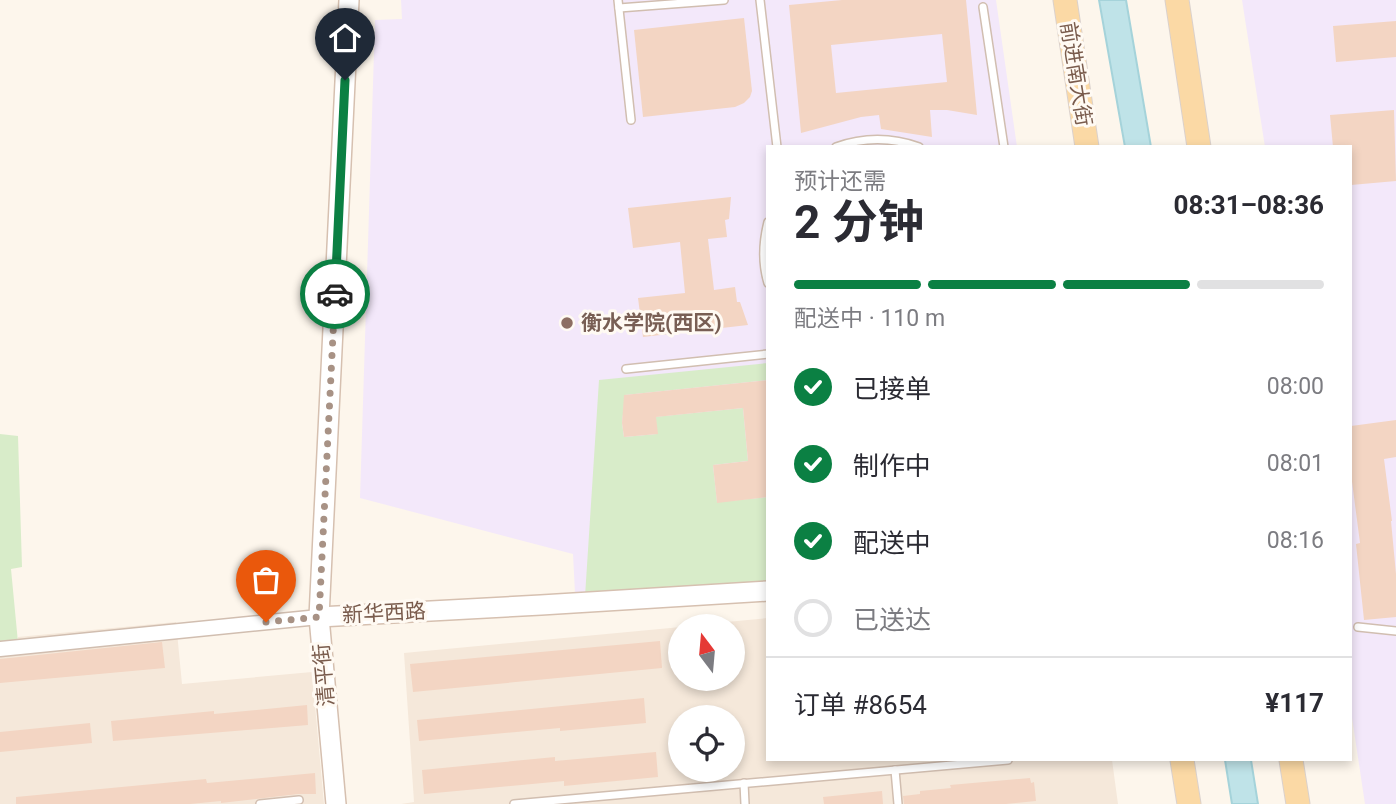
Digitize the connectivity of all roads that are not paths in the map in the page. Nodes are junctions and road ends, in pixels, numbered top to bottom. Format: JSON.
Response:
{"nodes":[{"id":1,"x":349,"y":0,"type":"edge"},
{"id":2,"x":724,"y":0,"type":"edge"},
{"id":3,"x":760,"y":0,"type":"edge"},
{"id":4,"x":1065,"y":0,"type":"edge"},
{"id":5,"x":1177,"y":0,"type":"edge"},
{"id":6,"x":619,"y":4,"type":"edge"},
{"id":7,"x":983,"y":7,"type":"dead end"},
{"id":8,"x":631,"y":120,"type":"dead end"},
{"id":9,"x":777,"y":145,"type":"edge"},
{"id":10,"x":843,"y":145,"type":"edge"},
{"id":11,"x":912,"y":145,"type":"edge"},
{"id":12,"x":1004,"y":145,"type":"edge"},
{"id":13,"x":1087,"y":145,"type":"edge"},
{"id":14,"x":1199,"y":145,"type":"edge"},
{"id":15,"x":766,"y":234,"type":"edge"},
{"id":16,"x":766,"y":272,"type":"edge"},
{"id":17,"x":766,"y":354,"type":"edge"},
{"id":18,"x":626,"y":369,"type":"dead end"},
{"id":19,"x":766,"y":591,"type":"edge"},
{"id":20,"x":319,"y":617,"type":"junction"},
{"id":21,"x":1358,"y":627,"type":"dead end"},
{"id":22,"x":1396,"y":631,"type":"edge"},
{"id":23,"x":0,"y":649,"type":"edge"},
{"id":24,"x":998,"y":761,"type":"edge"},
{"id":25,"x":1182,"y":761,"type":"edge"},
{"id":26,"x":1291,"y":761,"type":"edge"},
{"id":27,"x":895,"y":770,"type":"junction"},
{"id":28,"x":744,"y":783,"type":"junction"},
{"id":29,"x":299,"y":800,"type":"dead end"},
{"id":30,"x":558,"y":802,"type":"edge"},
{"id":31,"x":260,"y":804,"type":"edge"},
{"id":32,"x":336,"y":804,"type":"edge"},
{"id":33,"x":514,"y":804,"type":"edge"},
{"id":34,"x":746,"y":804,"type":"edge"},
{"id":35,"x":898,"y":804,"type":"edge"},
{"id":36,"x":1189,"y":804,"type":"edge"},
{"id":37,"x":1298,"y":804,"type":"edge"}],
"edges":[{"from":1,"to":20,"type":"street","name":"清平街"},
{"from":2,"to":6,"type":"lane"},
{"from":3,"to":9,"type":"lane"},
{"from":4,"to":13,"type":"main road","name":"前进南大街"},
{"from":5,"to":14,"type":"main road"},
{"from":6,"to":8,"type":"lane"},
{"from":7,"to":12,"type":"lane"},
{"from":10,"to":11,"type":"lane"},
{"from":15,"to":16,"type":"lane"},
{"from":17,"to":18,"type":"lane"},
{"from":19,"to":20,"type":"street","name":"新华西路"},
{"from":20,"to":23,"type":"street","name":"新华西路"},
{"from":20,"to":32,"type":"street","name":"清平街"},
{"from":21,"to":22,"type":"lane"},
{"from":24,"to":27,"type":"lane"},
{"from":25,"to":36,"type":"main road"},
{"from":26,"to":37,"type":"main road"},
{"from":27,"to":28,"type":"lane"},
{"from":27,"to":35,"type":"lane"},
{"from":28,"to":30,"type":"lane"},
{"from":28,"to":34,"type":"lane"},
{"from":29,"to":31,"type":"lane"},
{"from":30,"to":33,"type":"lane"}]}
